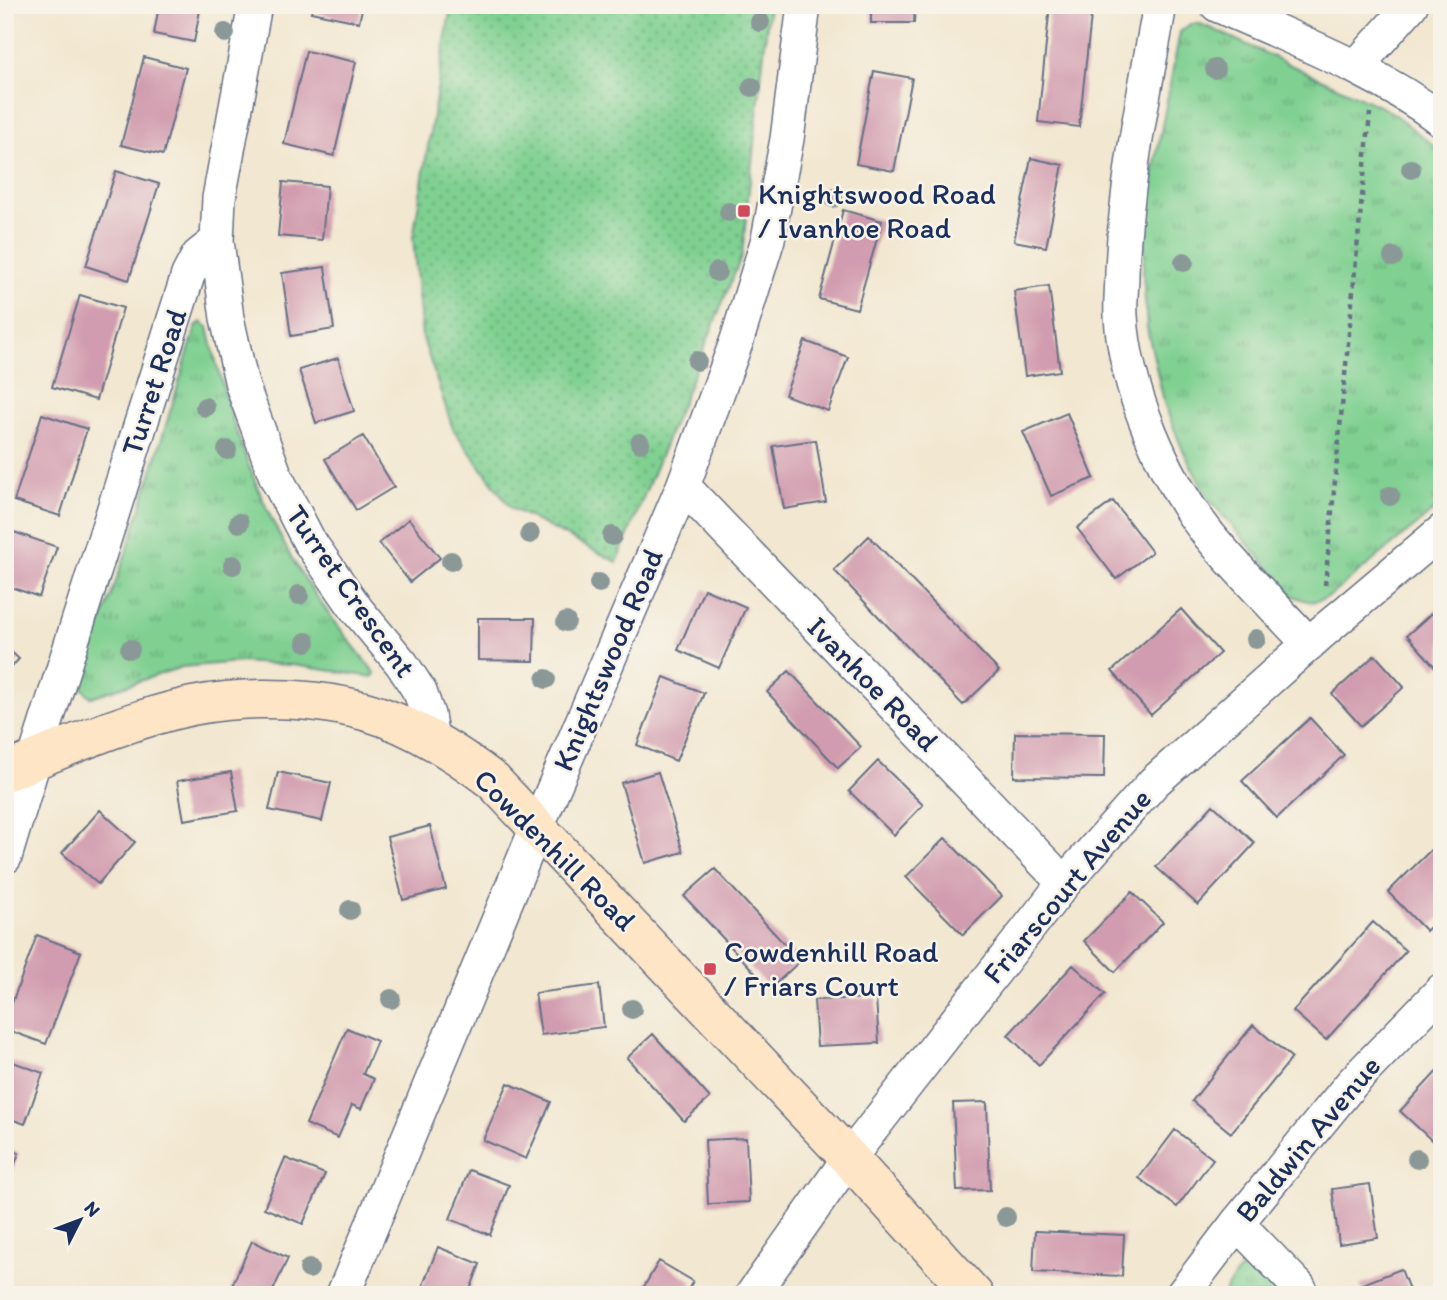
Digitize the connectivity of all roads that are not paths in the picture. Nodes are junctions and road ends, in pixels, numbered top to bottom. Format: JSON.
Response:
{"nodes":[{"id":1,"x":255,"y":5,"type":"edge"},
{"id":2,"x":804,"y":5,"type":"edge"},
{"id":3,"x":1160,"y":5,"type":"edge"},
{"id":4,"x":1217,"y":5,"type":"edge"},
{"id":5,"x":1410,"y":5,"type":"edge"},
{"id":6,"x":1365,"y":72,"type":"junction"},
{"id":7,"x":1442,"y":120,"type":"edge"},
{"id":8,"x":217,"y":241,"type":"junction"},
{"id":9,"x":683,"y":486,"type":"junction"},
{"id":10,"x":1442,"y":531,"type":"edge"},
{"id":11,"x":1315,"y":639,"type":"junction"},
{"id":12,"x":432,"y":739,"type":"junction"},
{"id":13,"x":19,"y":766,"type":"edge"},
{"id":14,"x":537,"y":827,"type":"junction"},
{"id":15,"x":5,"y":857,"type":"edge"},
{"id":16,"x":1064,"y":883,"type":"junction"},
{"id":17,"x":1442,"y":990,"type":"edge"},
{"id":18,"x":849,"y":1158,"type":"junction"},
{"id":19,"x":1237,"y":1223,"type":"junction"},
{"id":20,"x":342,"y":1295,"type":"edge"},
{"id":21,"x":752,"y":1295,"type":"edge"},
{"id":22,"x":974,"y":1295,"type":"edge"},
{"id":23,"x":1182,"y":1295,"type":"edge"},
{"id":24,"x":1303,"y":1295,"type":"edge"}],
"edges":[{"from":1,"to":8,"type":"street"},
{"from":2,"to":9,"type":"street","name":"Knightswood Road"},
{"from":3,"to":11,"type":"street"},
{"from":4,"to":6,"type":"street"},
{"from":5,"to":6,"type":"street"},
{"from":6,"to":7,"type":"street"},
{"from":8,"to":12,"type":"street","name":"Turret Crescent"},
{"from":8,"to":13,"type":"street","name":"Turret Road"},
{"from":9,"to":14,"type":"street","name":"Knightswood Road"},
{"from":9,"to":16,"type":"street","name":"Ivanhoe Road"},
{"from":10,"to":11,"type":"street","name":"Friarscourt Avenue"},
{"from":11,"to":16,"type":"street","name":"Friarscourt Avenue"},
{"from":12,"to":13,"type":"street","name":"Cowdenhill Road"},
{"from":12,"to":14,"type":"street","name":"Cowdenhill Road"},
{"from":13,"to":15,"type":"street","name":"Turret Road"},
{"from":14,"to":18,"type":"street","name":"Cowdenhill Road"},
{"from":14,"to":20,"type":"street","name":"Knightswood Road"},
{"from":16,"to":18,"type":"street","name":"Friarscourt Avenue"},
{"from":17,"to":19,"type":"street","name":"Baldwin Avenue"},
{"from":18,"to":21,"type":"street","name":"Friarscourt Avenue"},
{"from":18,"to":22,"type":"street","name":"Cowdenhill Road"},
{"from":19,"to":23,"type":"street","name":"Baldwin Avenue"},
{"from":19,"to":24,"type":"street"}]}
